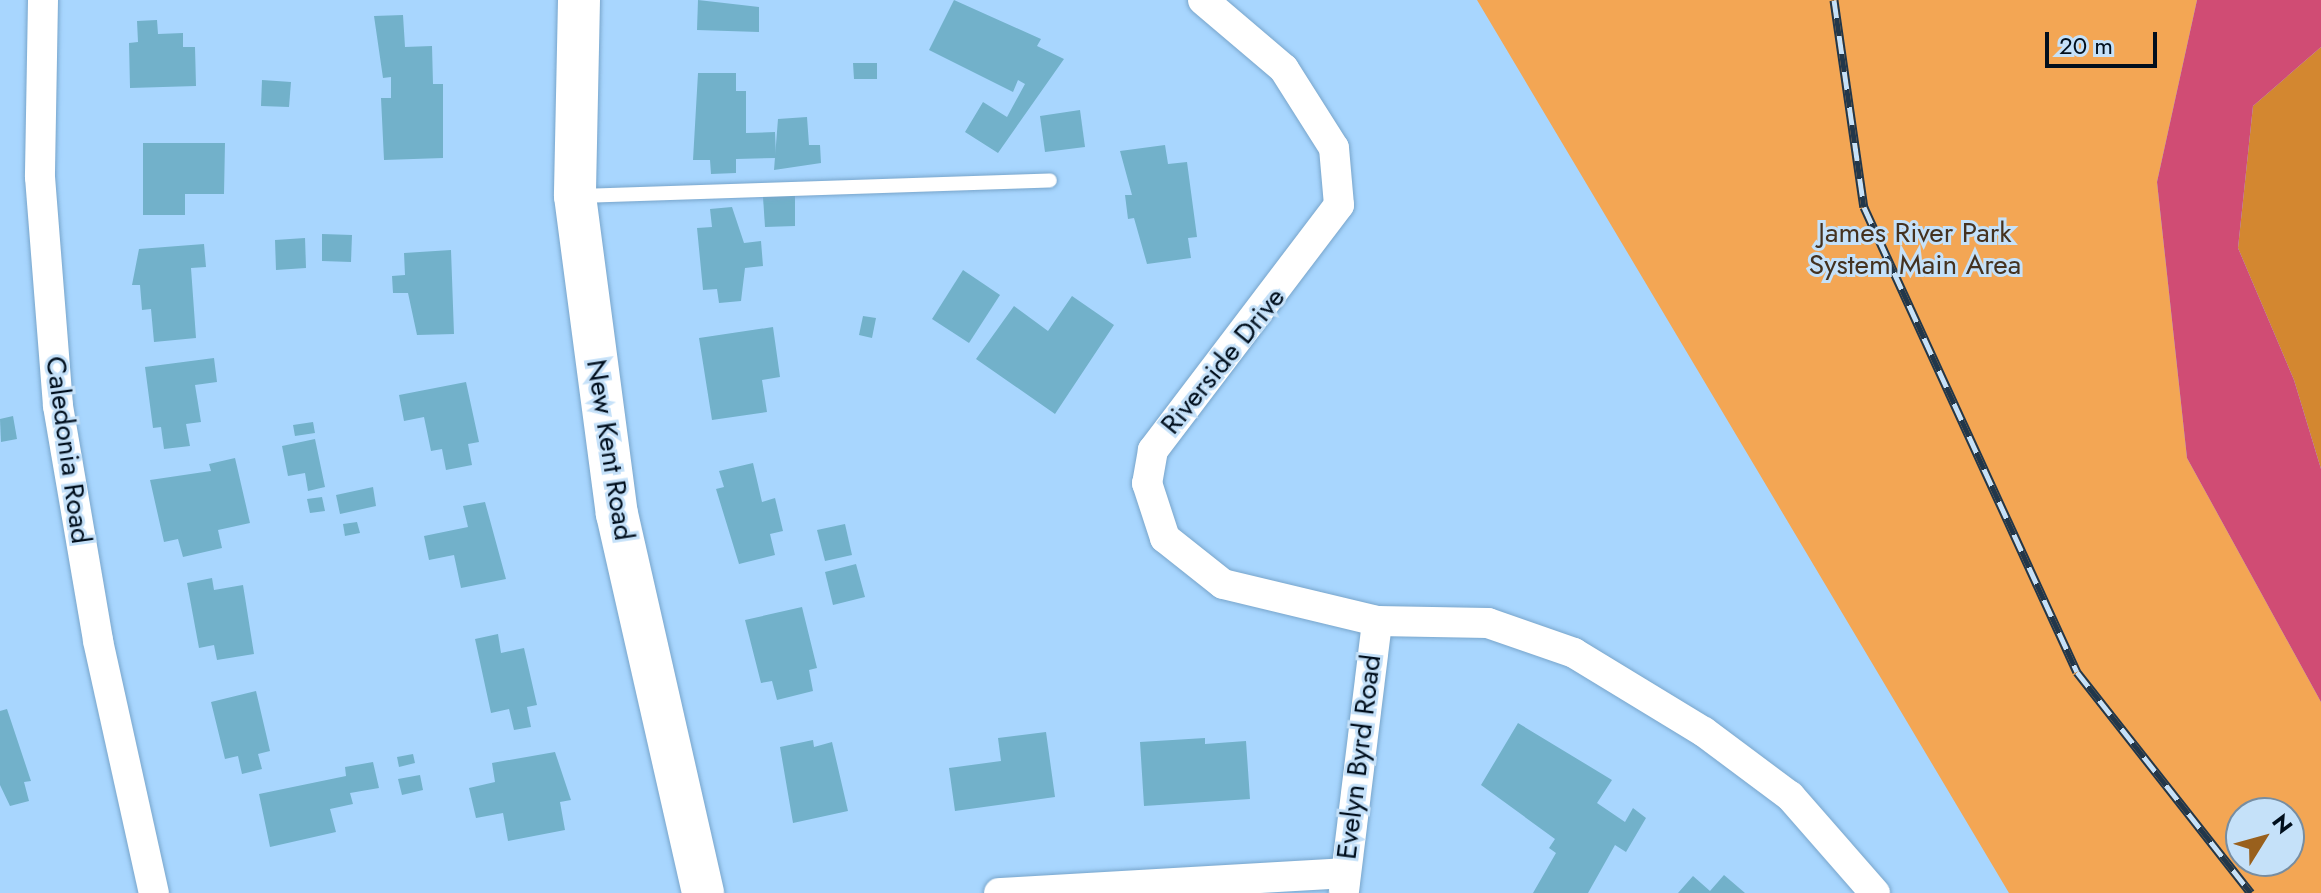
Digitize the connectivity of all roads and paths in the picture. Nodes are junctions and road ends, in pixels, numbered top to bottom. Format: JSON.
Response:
{"nodes":[{"id":1,"x":43,"y":0,"type":"edge"},
{"id":2,"x":579,"y":0,"type":"edge"},
{"id":3,"x":1203,"y":0,"type":"edge"},
{"id":4,"x":1050,"y":180,"type":"dead end"},
{"id":5,"x":575,"y":196,"type":"junction"},
{"id":6,"x":1377,"y":621,"type":"junction"},
{"id":7,"x":1344,"y":883,"type":"edge"},
{"id":8,"x":154,"y":893,"type":"edge"},
{"id":9,"x":703,"y":893,"type":"edge"},
{"id":10,"x":999,"y":893,"type":"edge"},
{"id":11,"x":1875,"y":893,"type":"edge"}],
"edges":[{"from":1,"to":8,"type":"street","name":"Caledonia Road"},
{"from":2,"to":5,"type":"street","name":"New Kent Road"},
{"from":3,"to":6,"type":"street","name":"Riverside Drive"},
{"from":4,"to":5,"type":"lane"},
{"from":5,"to":9,"type":"street","name":"New Kent Road"},
{"from":6,"to":7,"type":"street","name":"Evelyn Byrd Road"},
{"from":6,"to":11,"type":"street","name":"Riverside Drive"},
{"from":7,"to":10,"type":"street"}]}
